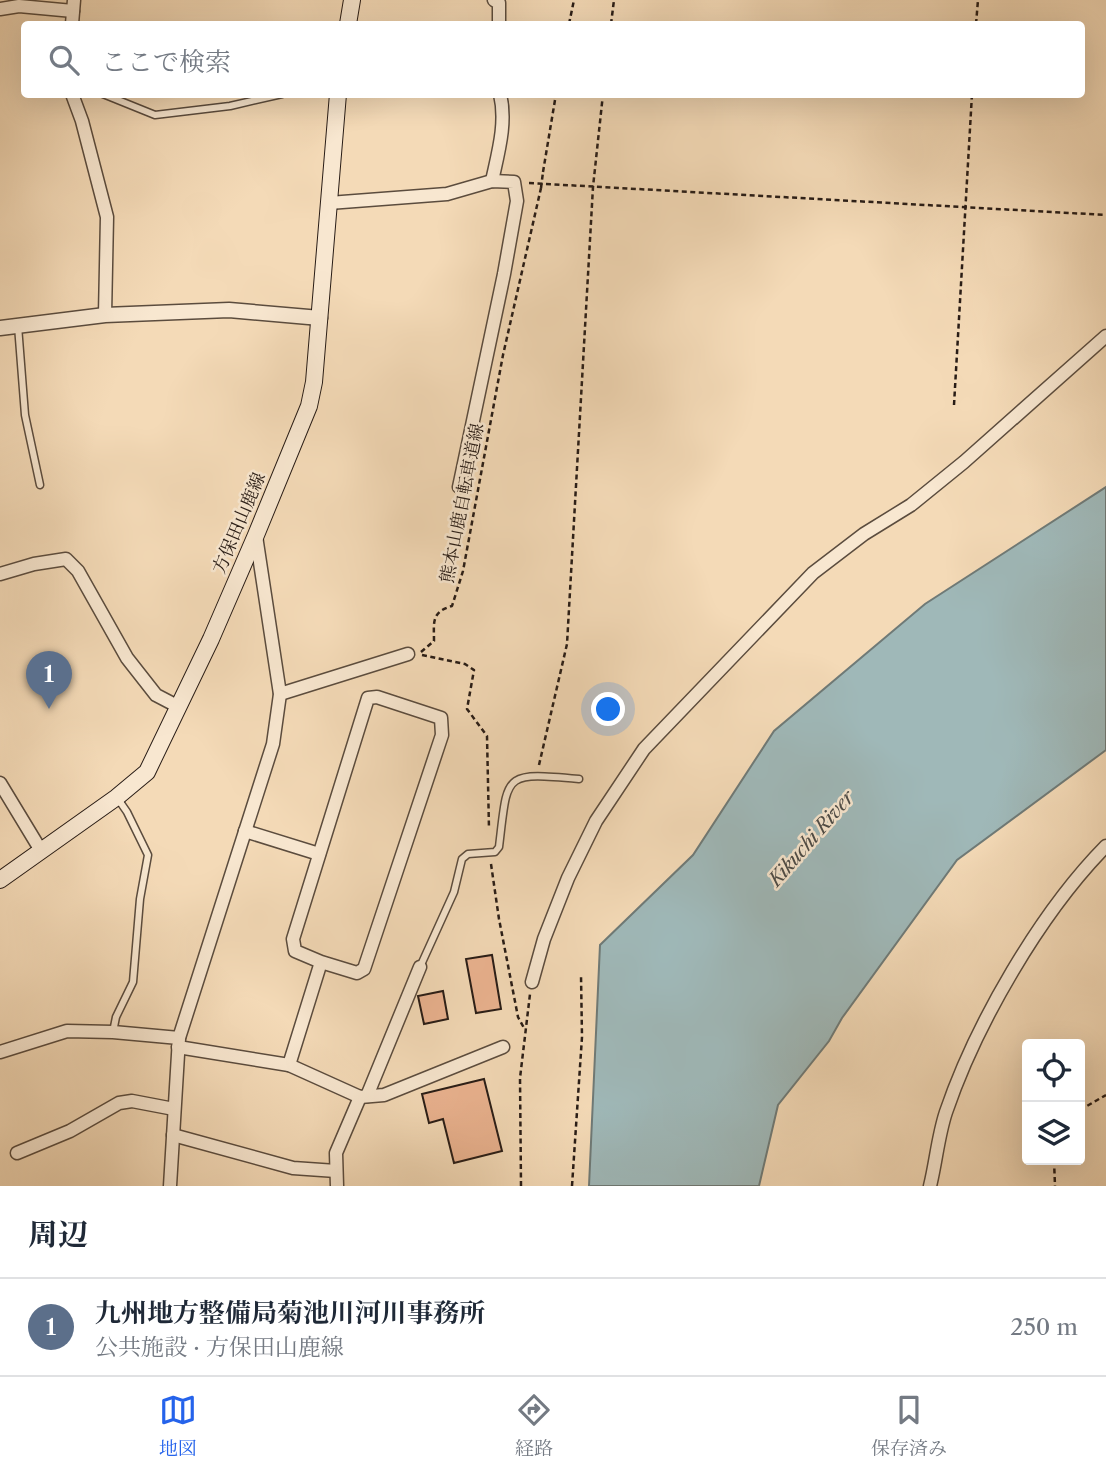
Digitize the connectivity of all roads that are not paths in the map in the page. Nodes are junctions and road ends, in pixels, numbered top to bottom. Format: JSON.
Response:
{"nodes":[{"id":1,"x":352,"y":0,"type":"edge"},
{"id":2,"x":494,"y":0,"type":"edge"},
{"id":3,"x":74,"y":5,"type":"edge"},
{"id":4,"x":0,"y":9,"type":"edge"},
{"id":5,"x":348,"y":21,"type":"edge"},
{"id":6,"x":499,"y":21,"type":"edge"},
{"id":7,"x":73,"y":98,"type":"edge"},
{"id":8,"x":113,"y":98,"type":"edge"},
{"id":9,"x":265,"y":98,"type":"edge"},
{"id":10,"x":338,"y":98,"type":"edge"},
{"id":11,"x":501,"y":98,"type":"edge"},
{"id":12,"x":492,"y":181,"type":"junction"},
{"id":13,"x":329,"y":203,"type":"junction"},
{"id":14,"x":105,"y":315,"type":"junction"},
{"id":15,"x":320,"y":318,"type":"junction"},
{"id":16,"x":18,"y":326,"type":"junction"},
{"id":17,"x":0,"y":328,"type":"edge"},
{"id":18,"x":1106,"y":336,"type":"edge"},
{"id":19,"x":40,"y":485,"type":"dead end"},
{"id":20,"x":459,"y":487,"type":"dead end"},
{"id":21,"x":256,"y":535,"type":"junction"},
{"id":22,"x":0,"y":574,"type":"edge"},
{"id":23,"x":408,"y":654,"type":"dead end"},
{"id":24,"x":280,"y":694,"type":"junction"},
{"id":25,"x":179,"y":707,"type":"junction"},
{"id":26,"x":579,"y":779,"type":"dead end"},
{"id":27,"x":0,"y":783,"type":"edge"},
{"id":28,"x":117,"y":797,"type":"junction"},
{"id":29,"x":245,"y":831,"type":"junction"},
{"id":30,"x":1106,"y":846,"type":"edge"},
{"id":31,"x":40,"y":849,"type":"junction"},
{"id":32,"x":319,"y":855,"type":"junction"},
{"id":33,"x":0,"y":880,"type":"edge"},
{"id":34,"x":321,"y":962,"type":"junction"},
{"id":35,"x":420,"y":967,"type":"joint"},
{"id":36,"x":532,"y":982,"type":"road end"},
{"id":37,"x":113,"y":1032,"type":"junction"},
{"id":38,"x":178,"y":1042,"type":"junction"},
{"id":39,"x":503,"y":1047,"type":"dead end"},
{"id":40,"x":0,"y":1052,"type":"edge"},
{"id":41,"x":289,"y":1065,"type":"junction"},
{"id":42,"x":363,"y":1097,"type":"junction"},
{"id":43,"x":174,"y":1109,"type":"junction"},
{"id":44,"x":173,"y":1135,"type":"junction"},
{"id":45,"x":17,"y":1153,"type":"dead end"},
{"id":46,"x":336,"y":1171,"type":"junction"},
{"id":47,"x":170,"y":1186,"type":"edge"},
{"id":48,"x":337,"y":1186,"type":"edge"},
{"id":49,"x":930,"y":1186,"type":"edge"}],
"edges":[{"from":1,"to":5,"type":"main road"},
{"from":2,"to":6,"type":"street"},
{"from":3,"to":4,"type":"street"},
{"from":7,"to":14,"type":"street"},
{"from":8,"to":9,"type":"lane"},
{"from":10,"to":13,"type":"main road","name":"方保田山鹿線"},
{"from":11,"to":12,"type":"street"},
{"from":12,"to":13,"type":"street"},
{"from":12,"to":20,"type":"street"},
{"from":13,"to":15,"type":"main road","name":"方保田山鹿線"},
{"from":14,"to":15,"type":"street"},
{"from":14,"to":16,"type":"street"},
{"from":15,"to":21,"type":"main road","name":"方保田山鹿線"},
{"from":16,"to":17,"type":"street"},
{"from":16,"to":19,"type":"lane"},
{"from":18,"to":36,"type":"street"},
{"from":21,"to":24,"type":"street"},
{"from":21,"to":25,"type":"main road","name":"方保田山鹿線"},
{"from":22,"to":25,"type":"street"},
{"from":23,"to":24,"type":"street"},
{"from":24,"to":29,"type":"street"},
{"from":25,"to":28,"type":"main road","name":"方保田山鹿線"},
{"from":26,"to":35,"type":"lane"},
{"from":27,"to":31,"type":"street"},
{"from":28,"to":31,"type":"main road","name":"方保田山鹿線"},
{"from":28,"to":37,"type":"lane"},
{"from":29,"to":32,"type":"street"},
{"from":29,"to":38,"type":"street"},
{"from":30,"to":49,"type":"street"},
{"from":31,"to":33,"type":"main road","name":"方保田山鹿線"},
{"from":32,"to":34,"type":"street"},
{"from":32,"to":34,"type":"street"},
{"from":34,"to":41,"type":"street"},
{"from":35,"to":42,"type":"street"},
{"from":37,"to":38,"type":"street"},
{"from":37,"to":40,"type":"street"},
{"from":38,"to":41,"type":"street"},
{"from":38,"to":43,"type":"street"},
{"from":39,"to":42,"type":"street"},
{"from":41,"to":42,"type":"street"},
{"from":42,"to":46,"type":"street"},
{"from":43,"to":44,"type":"street"},
{"from":43,"to":45,"type":"street"},
{"from":44,"to":46,"type":"street"},
{"from":44,"to":47,"type":"street"},
{"from":46,"to":48,"type":"street"}]}
